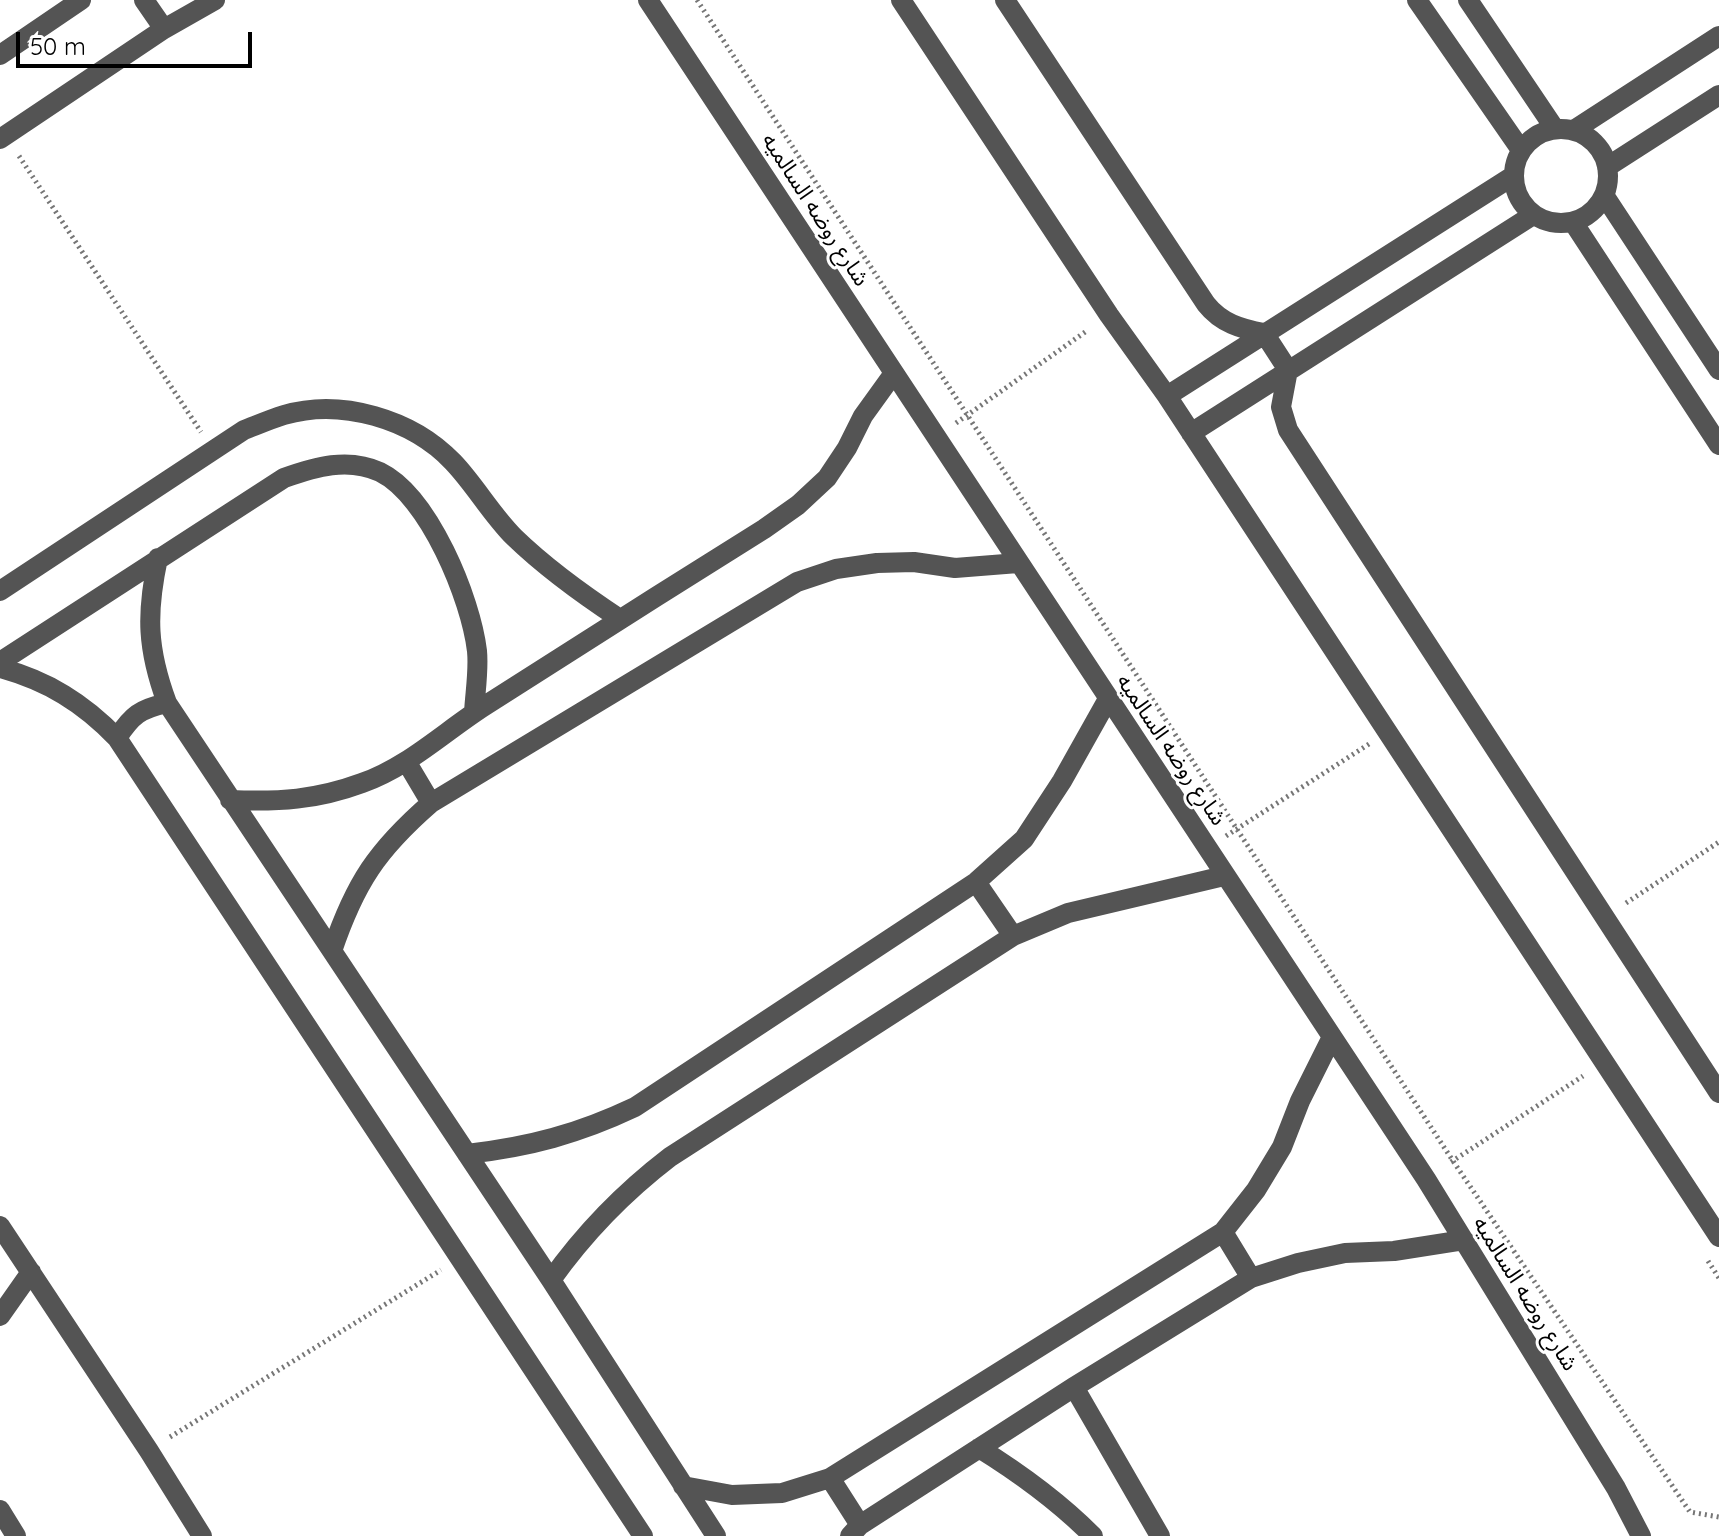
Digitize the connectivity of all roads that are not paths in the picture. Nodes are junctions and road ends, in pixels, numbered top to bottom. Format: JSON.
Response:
{"nodes":[{"id":1,"x":81,"y":0,"type":"edge"},
{"id":2,"x":144,"y":0,"type":"edge"},
{"id":3,"x":215,"y":0,"type":"edge"},
{"id":4,"x":648,"y":0,"type":"edge"},
{"id":5,"x":901,"y":0,"type":"edge"},
{"id":6,"x":1005,"y":0,"type":"edge"},
{"id":7,"x":1417,"y":0,"type":"edge"},
{"id":8,"x":1468,"y":0,"type":"edge"},
{"id":9,"x":164,"y":29,"type":"junction"},
{"id":10,"x":1719,"y":36,"type":"edge"},
{"id":11,"x":0,"y":55,"type":"edge"},
{"id":12,"x":1719,"y":95,"type":"edge"},
{"id":13,"x":1564,"y":130,"type":"junction"},
{"id":14,"x":3,"y":137,"type":"edge"},
{"id":15,"x":1521,"y":150,"type":"junction"},
{"id":16,"x":1607,"y":167,"type":"junction"},
{"id":17,"x":1513,"y":176,"type":"junction"},
{"id":18,"x":1604,"y":195,"type":"junction"},
{"id":19,"x":1533,"y":215,"type":"junction"},
{"id":20,"x":1573,"y":222,"type":"junction"},
{"id":21,"x":1264,"y":333,"type":"junction"},
{"id":22,"x":1288,"y":370,"type":"junction"},
{"id":23,"x":1719,"y":370,"type":"edge"},
{"id":24,"x":894,"y":373,"type":"junction"},
{"id":25,"x":1167,"y":396,"type":"junction"},
{"id":26,"x":1191,"y":433,"type":"junction"},
{"id":27,"x":1719,"y":445,"type":"edge"},
{"id":28,"x":158,"y":558,"type":"junction"},
{"id":29,"x":1018,"y":563,"type":"junction"},
{"id":30,"x":0,"y":591,"type":"edge"},
{"id":31,"x":620,"y":619,"type":"junction"},
{"id":32,"x":0,"y":665,"type":"edge"},
{"id":33,"x":1108,"y":699,"type":"junction"},
{"id":34,"x":167,"y":703,"type":"junction"},
{"id":35,"x":474,"y":713,"type":"junction"},
{"id":36,"x":117,"y":738,"type":"junction"},
{"id":37,"x":406,"y":761,"type":"junction"},
{"id":38,"x":230,"y":800,"type":"junction"},
{"id":39,"x":431,"y":803,"type":"junction"},
{"id":40,"x":1224,"y":876,"type":"junction"},
{"id":41,"x":976,"y":882,"type":"junction"},
{"id":42,"x":1013,"y":936,"type":"junction"},
{"id":43,"x":332,"y":951,"type":"junction"},
{"id":44,"x":1331,"y":1039,"type":"junction"},
{"id":45,"x":1719,"y":1093,"type":"edge"},
{"id":46,"x":467,"y":1154,"type":"junction"},
{"id":47,"x":0,"y":1226,"type":"edge"},
{"id":48,"x":1223,"y":1232,"type":"junction"},
{"id":49,"x":1719,"y":1237,"type":"edge"},
{"id":50,"x":1464,"y":1240,"type":"junction"},
{"id":51,"x":31,"y":1272,"type":"junction"},
{"id":52,"x":1251,"y":1278,"type":"junction"},
{"id":53,"x":551,"y":1280,"type":"junction"},
{"id":54,"x":0,"y":1316,"type":"edge"},
{"id":55,"x":1074,"y":1387,"type":"junction"},
{"id":56,"x":979,"y":1448,"type":"junction"},
{"id":57,"x":830,"y":1478,"type":"junction"},
{"id":58,"x":683,"y":1486,"type":"junction"},
{"id":59,"x":0,"y":1510,"type":"edge"},
{"id":60,"x":855,"y":1531,"type":"edge"},
{"id":61,"x":16,"y":1536,"type":"edge"},
{"id":62,"x":202,"y":1536,"type":"edge"},
{"id":63,"x":643,"y":1536,"type":"edge"},
{"id":64,"x":716,"y":1536,"type":"edge"},
{"id":65,"x":1093,"y":1536,"type":"edge"},
{"id":66,"x":1160,"y":1536,"type":"edge"},
{"id":67,"x":1641,"y":1536,"type":"edge"}],
"edges":[{"from":1,"to":11,"type":"street"},
{"from":2,"to":9,"type":"street"},
{"from":3,"to":9,"type":"street"},
{"from":4,"to":24,"type":"street","name":"شارع روضه السالميه"},
{"from":5,"to":25,"type":"street"},
{"from":6,"to":21,"type":"street"},
{"from":7,"to":15,"type":"street"},
{"from":8,"to":13,"type":"street"},
{"from":9,"to":14,"type":"street"},
{"from":10,"to":13,"type":"street"},
{"from":12,"to":16,"type":"street"},
{"from":13,"to":15,"type":"street"},
{"from":13,"to":16,"type":"street"},
{"from":15,"to":17,"type":"street"},
{"from":16,"to":18,"type":"street"},
{"from":17,"to":19,"type":"street"},
{"from":17,"to":21,"type":"street"},
{"from":18,"to":20,"type":"street"},
{"from":18,"to":23,"type":"street"},
{"from":19,"to":20,"type":"street"},
{"from":19,"to":22,"type":"street"},
{"from":20,"to":27,"type":"street"},
{"from":21,"to":22,"type":"street"},
{"from":21,"to":25,"type":"street"},
{"from":22,"to":26,"type":"street"},
{"from":22,"to":45,"type":"street"},
{"from":24,"to":29,"type":"street","name":"شارع روضه السالميه"},
{"from":24,"to":31,"type":"street"},
{"from":25,"to":26,"type":"street"},
{"from":26,"to":49,"type":"street"},
{"from":28,"to":32,"type":"street"},
{"from":28,"to":34,"type":"street"},
{"from":28,"to":35,"type":"street"},
{"from":29,"to":33,"type":"street","name":"شارع روضه السالميه"},
{"from":29,"to":39,"type":"street"},
{"from":30,"to":31,"type":"street"},
{"from":31,"to":35,"type":"street"},
{"from":32,"to":36,"type":"street"},
{"from":33,"to":40,"type":"street","name":"شارع روضه السالميه"},
{"from":33,"to":41,"type":"street"},
{"from":34,"to":36,"type":"street"},
{"from":34,"to":38,"type":"street"},
{"from":35,"to":37,"type":"street"},
{"from":36,"to":63,"type":"street"},
{"from":37,"to":38,"type":"street"},
{"from":37,"to":39,"type":"street"},
{"from":38,"to":43,"type":"street"},
{"from":39,"to":43,"type":"street"},
{"from":40,"to":42,"type":"street"},
{"from":40,"to":44,"type":"street","name":"شارع روضه السالميه"},
{"from":41,"to":42,"type":"street"},
{"from":41,"to":46,"type":"street"},
{"from":42,"to":53,"type":"street"},
{"from":43,"to":46,"type":"street"},
{"from":44,"to":48,"type":"street"},
{"from":44,"to":50,"type":"street","name":"شارع روضه السالميه"},
{"from":46,"to":53,"type":"street"},
{"from":47,"to":51,"type":"street"},
{"from":48,"to":52,"type":"street"},
{"from":48,"to":57,"type":"street"},
{"from":50,"to":52,"type":"street"},
{"from":50,"to":67,"type":"street","name":"شارع روضه السالميه"},
{"from":51,"to":54,"type":"street"},
{"from":51,"to":62,"type":"street"},
{"from":52,"to":55,"type":"street"},
{"from":53,"to":58,"type":"street"},
{"from":55,"to":56,"type":"street"},
{"from":55,"to":66,"type":"street"},
{"from":56,"to":60,"type":"street"},
{"from":56,"to":65,"type":"street"},
{"from":57,"to":58,"type":"street"},
{"from":57,"to":60,"type":"street"},
{"from":58,"to":64,"type":"street"},
{"from":59,"to":61,"type":"street"}]}
